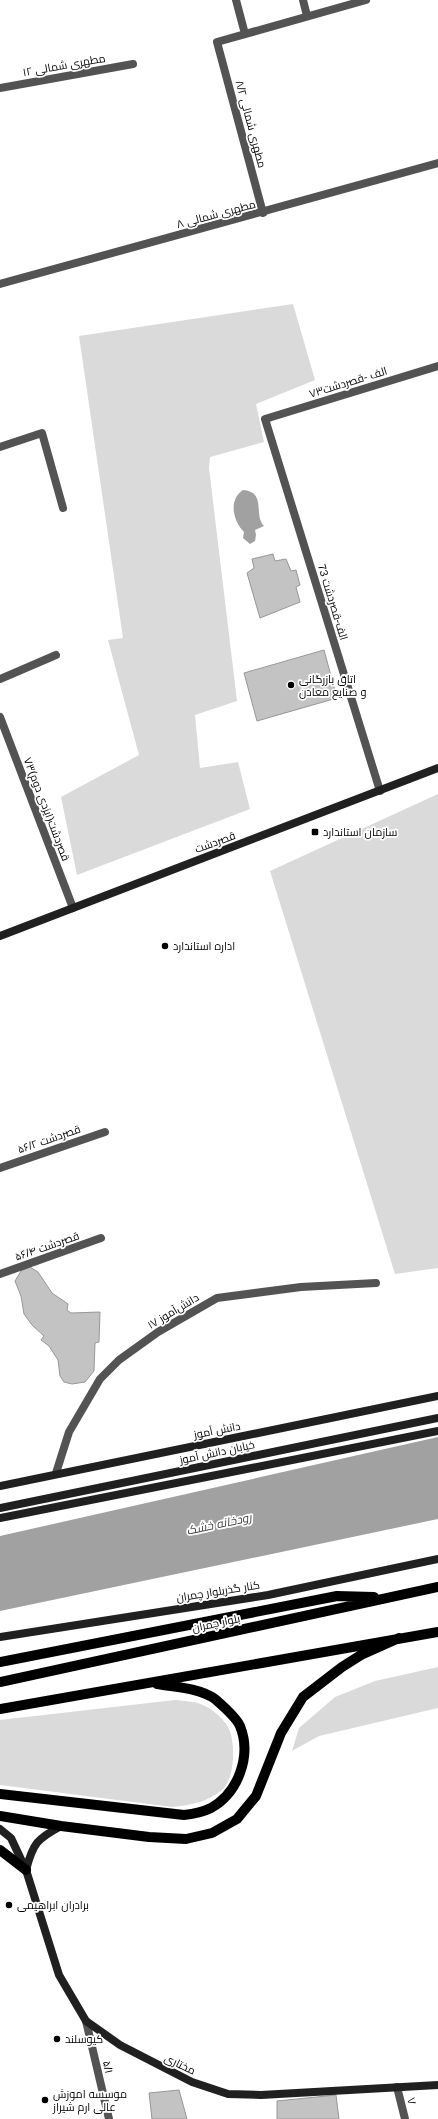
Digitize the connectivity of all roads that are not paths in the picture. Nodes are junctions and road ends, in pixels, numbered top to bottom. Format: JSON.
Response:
{"nodes":[{"id":1,"x":236,"y":0,"type":"edge"},
{"id":2,"x":303,"y":0,"type":"edge"},
{"id":3,"x":366,"y":0,"type":"edge"},
{"id":4,"x":307,"y":16,"type":"junction"},
{"id":5,"x":245,"y":34,"type":"junction"},
{"id":6,"x":133,"y":64,"type":"dead end"},
{"id":7,"x":0,"y":88,"type":"edge"},
{"id":8,"x":438,"y":163,"type":"edge"},
{"id":9,"x":263,"y":213,"type":"junction"},
{"id":10,"x":0,"y":284,"type":"edge"},
{"id":11,"x":438,"y":366,"type":"edge"},
{"id":12,"x":265,"y":419,"type":"joint"},
{"id":13,"x":0,"y":446,"type":"edge"},
{"id":14,"x":63,"y":508,"type":"dead end"},
{"id":15,"x":56,"y":655,"type":"dead end"},
{"id":16,"x":0,"y":679,"type":"edge"},
{"id":17,"x":0,"y":717,"type":"edge"},
{"id":18,"x":438,"y":768,"type":"edge"},
{"id":19,"x":380,"y":791,"type":"junction"},
{"id":20,"x":73,"y":908,"type":"junction"},
{"id":21,"x":0,"y":936,"type":"edge"},
{"id":22,"x":105,"y":1132,"type":"dead end"},
{"id":23,"x":0,"y":1168,"type":"edge"},
{"id":24,"x":101,"y":1238,"type":"dead end"},
{"id":25,"x":0,"y":1274,"type":"edge"},
{"id":26,"x":376,"y":1283,"type":"dead end"},
{"id":27,"x":438,"y":1396,"type":"edge"},
{"id":28,"x":438,"y":1418,"type":"edge"},
{"id":29,"x":438,"y":1431,"type":"edge"},
{"id":30,"x":56,"y":1473,"type":"junction"},
{"id":31,"x":0,"y":1486,"type":"edge"},
{"id":32,"x":0,"y":1508,"type":"edge"},
{"id":33,"x":0,"y":1518,"type":"edge"},
{"id":34,"x":438,"y":1559,"type":"edge"},
{"id":35,"x":438,"y":1587,"type":"edge"},
{"id":36,"x":388,"y":1598,"type":"junction"},
{"id":37,"x":438,"y":1632,"type":"edge"},
{"id":38,"x":0,"y":1637,"type":"edge"},
{"id":39,"x":398,"y":1638,"type":"junction"},
{"id":40,"x":0,"y":1662,"type":"edge"},
{"id":41,"x":0,"y":1682,"type":"edge"},
{"id":42,"x":149,"y":1683,"type":"junction"},
{"id":43,"x":0,"y":1709,"type":"edge"},
{"id":44,"x":0,"y":1794,"type":"edge"},
{"id":45,"x":0,"y":1816,"type":"edge"},
{"id":46,"x":61,"y":1826,"type":"junction"},
{"id":47,"x":0,"y":1829,"type":"edge"},
{"id":48,"x":0,"y":1850,"type":"edge"},
{"id":49,"x":26,"y":1870,"type":"junction"},
{"id":50,"x":86,"y":2021,"type":"junction"},
{"id":51,"x":438,"y":2085,"type":"edge"},
{"id":52,"x":397,"y":2088,"type":"junction"},
{"id":53,"x":109,"y":2119,"type":"edge"},
{"id":54,"x":405,"y":2119,"type":"edge"}],
"edges":[{"from":1,"to":5,"type":"street"},
{"from":2,"to":4,"type":"street"},
{"from":3,"to":4,"type":"street"},
{"from":4,"to":5,"type":"street"},
{"from":5,"to":9,"type":"street","name":"۸/۲ مطهری شمالی"},
{"from":6,"to":7,"type":"street","name":"۱۲ مطهری شمالی"},
{"from":8,"to":9,"type":"street","name":"۸ مطهری شمالی"},
{"from":9,"to":10,"type":"street","name":"۸ مطهری شمالی"},
{"from":11,"to":12,"type":"street","name":"الف -قصردشت۷۳"},
{"from":12,"to":19,"type":"street","name":"73 الف-قصردشت"},
{"from":13,"to":14,"type":"street"},
{"from":15,"to":16,"type":"street"},
{"from":17,"to":20,"type":"street","name":"۷۳قصردشت(ایزدی دوم)"},
{"from":18,"to":19,"type":"main road","name":"قصردشت"},
{"from":19,"to":20,"type":"main road","name":"قصردشت"},
{"from":20,"to":21,"type":"main road","name":"قصردشت"},
{"from":22,"to":23,"type":"street","name":"۵۶/۲ قصردشت"},
{"from":24,"to":25,"type":"street","name":"۵۶/۴ قصردشت"},
{"from":26,"to":30,"type":"street","name":"دانش‌آموز ۱۷"},
{"from":27,"to":30,"type":"main road","name":"دانش آموز"},
{"from":28,"to":32,"type":"main road","name":"خیابان دانش آموز"},
{"from":29,"to":33,"type":"main road","name":"خیابان دانش آموز"},
{"from":30,"to":31,"type":"main road","name":"دانش آموز"},
{"from":34,"to":38,"type":"main road","name":"کنار گذربلوار چمران"},
{"from":35,"to":36,"type":"main road","name":"بلوار چمران"},
{"from":36,"to":40,"type":"main road"},
{"from":36,"to":41,"type":"main road","name":"بلوار چمران"},
{"from":37,"to":39,"type":"main road"},
{"from":39,"to":42,"type":"main road"},
{"from":39,"to":46,"type":"main road"},
{"from":42,"to":43,"type":"main road"},
{"from":42,"to":44,"type":"main road"},
{"from":45,"to":46,"type":"main road"},
{"from":46,"to":49,"type":"main road"},
{"from":47,"to":49,"type":"main road","name":"مختاری"},
{"from":48,"to":49,"type":"main road"},
{"from":49,"to":50,"type":"main road","name":"مختاری"},
{"from":50,"to":52,"type":"main road","name":"مختاری"},
{"from":50,"to":53,"type":"street","name":"۵/۱"},
{"from":51,"to":52,"type":"main road","name":"مختاری"},
{"from":52,"to":54,"type":"street","name":"۷"}]}
